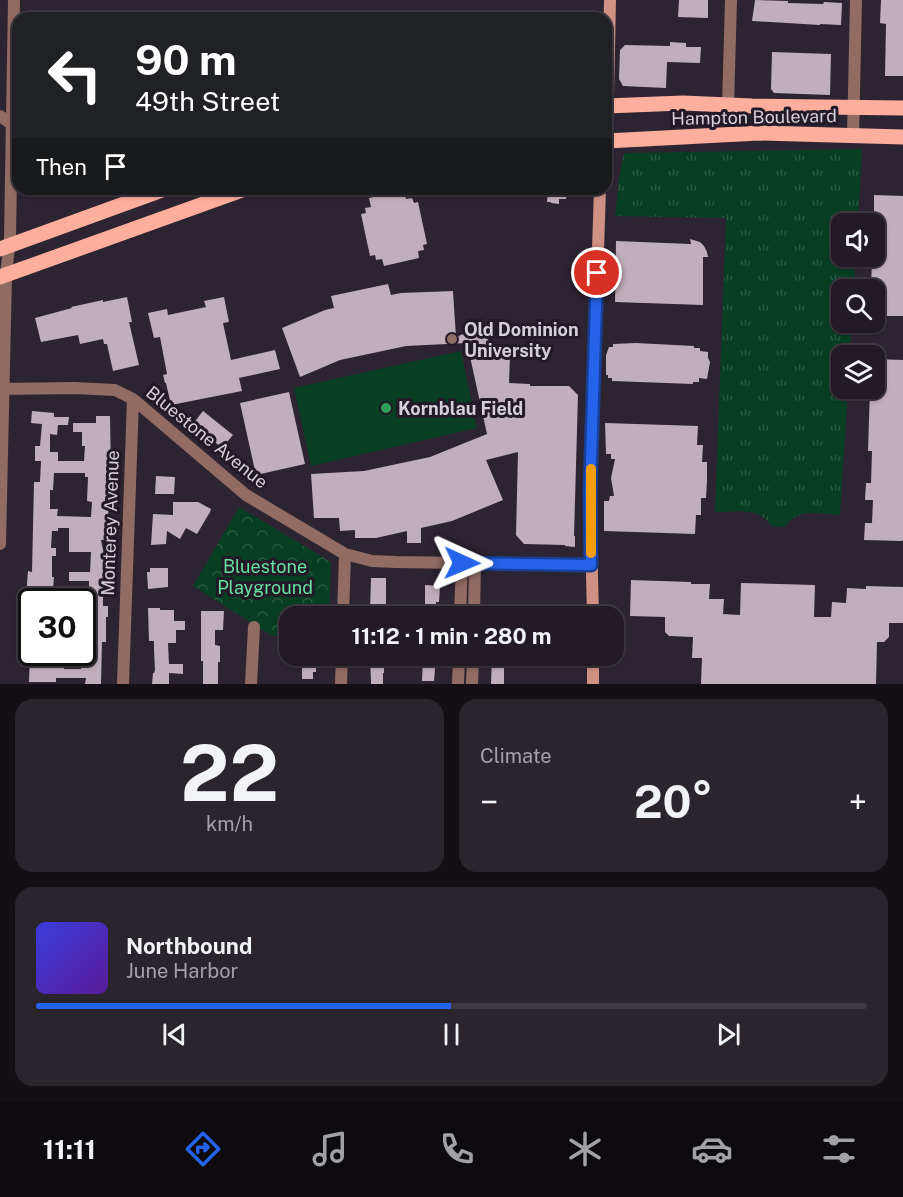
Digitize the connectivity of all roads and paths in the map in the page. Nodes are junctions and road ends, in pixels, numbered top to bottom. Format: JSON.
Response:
{"nodes":[{"id":1,"x":731,"y":0,"type":"edge"},
{"id":2,"x":856,"y":0,"type":"edge"},
{"id":3,"x":729,"y":105,"type":"junction"},
{"id":4,"x":612,"y":107,"type":"edge"},
{"id":5,"x":854,"y":107,"type":"junction"},
{"id":6,"x":903,"y":108,"type":"edge"},
{"id":7,"x":854,"y":136,"type":"junction"},
{"id":8,"x":903,"y":137,"type":"edge"},
{"id":9,"x":12,"y":140,"type":"edge"},
{"id":10,"x":612,"y":141,"type":"edge"},
{"id":11,"x":149,"y":195,"type":"edge"},
{"id":12,"x":228,"y":195,"type":"edge"},
{"id":13,"x":600,"y":195,"type":"edge"},
{"id":14,"x":5,"y":248,"type":"edge"},
{"id":15,"x":3,"y":276,"type":"edge"},
{"id":16,"x":2,"y":389,"type":"edge"},
{"id":17,"x":133,"y":399,"type":"junction"},
{"id":18,"x":0,"y":544,"type":"edge"},
{"id":19,"x":345,"y":554,"type":"junction"},
{"id":20,"x":462,"y":563,"type":"junction"},
{"id":21,"x":476,"y":563,"type":"junction"},
{"id":22,"x":591,"y":565,"type":"junction"},
{"id":23,"x":343,"y":606,"type":"edge"},
{"id":24,"x":460,"y":606,"type":"edge"},
{"id":25,"x":474,"y":606,"type":"edge"},
{"id":26,"x":593,"y":606,"type":"edge"},
{"id":27,"x":254,"y":627,"type":"dead end"},
{"id":28,"x":342,"y":666,"type":"edge"},
{"id":29,"x":459,"y":666,"type":"edge"},
{"id":30,"x":472,"y":666,"type":"edge"},
{"id":31,"x":593,"y":666,"type":"edge"},
{"id":32,"x":123,"y":684,"type":"edge"},
{"id":33,"x":251,"y":684,"type":"edge"},
{"id":34,"x":341,"y":684,"type":"edge"},
{"id":35,"x":458,"y":684,"type":"edge"},
{"id":36,"x":472,"y":684,"type":"edge"},
{"id":37,"x":592,"y":684,"type":"edge"}],
"edges":[{"from":1,"to":3,"type":"street"},
{"from":2,"to":5,"type":"street"},
{"from":3,"to":4,"type":"main road","name":"Hampton Boulevard"},
{"from":3,"to":5,"type":"main road","name":"Hampton Boulevard"},
{"from":5,"to":6,"type":"main road","name":"Hampton Boulevard"},
{"from":5,"to":7,"type":"street"},
{"from":7,"to":8,"type":"main road","name":"Hampton Boulevard"},
{"from":7,"to":10,"type":"main road","name":"Hampton Boulevard"},
{"from":9,"to":14,"type":"street"},
{"from":11,"to":14,"type":"main road"},
{"from":12,"to":15,"type":"main road"},
{"from":13,"to":22,"type":"street"},
{"from":14,"to":15,"type":"street"},
{"from":15,"to":16,"type":"street"},
{"from":16,"to":17,"type":"street","name":"Bluestone Avenue"},
{"from":16,"to":18,"type":"street"},
{"from":17,"to":19,"type":"street","name":"Bluestone Avenue"},
{"from":17,"to":32,"type":"street","name":"Monterey Avenue"},
{"from":19,"to":20,"type":"street","name":"Bluestone Avenue"},
{"from":19,"to":23,"type":"street"},
{"from":20,"to":21,"type":"street","name":"Bluestone Avenue"},
{"from":20,"to":24,"type":"street"},
{"from":21,"to":22,"type":"street","name":"Bluestone Avenue"},
{"from":21,"to":25,"type":"street"},
{"from":22,"to":26,"type":"street"},
{"from":27,"to":33,"type":"street"},
{"from":28,"to":34,"type":"street"},
{"from":29,"to":35,"type":"street"},
{"from":30,"to":36,"type":"street"},
{"from":31,"to":37,"type":"street"}]}
